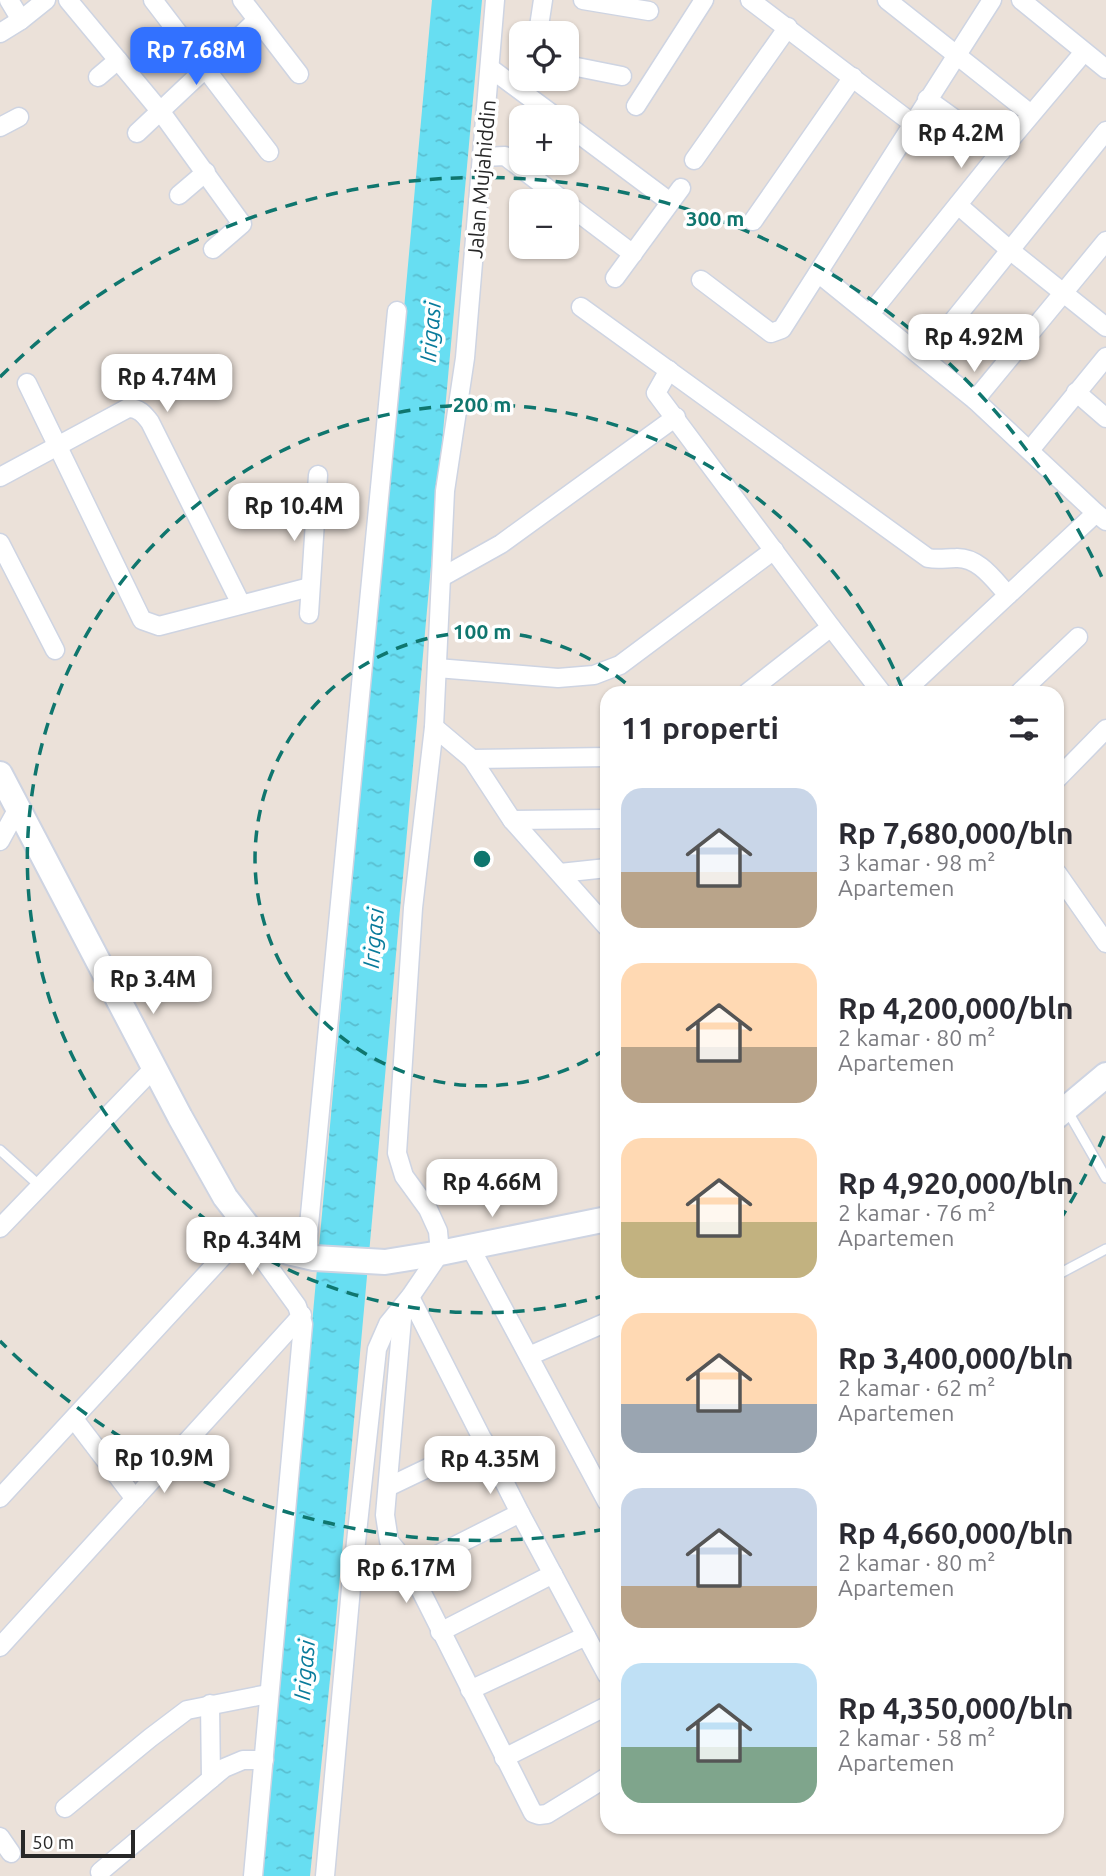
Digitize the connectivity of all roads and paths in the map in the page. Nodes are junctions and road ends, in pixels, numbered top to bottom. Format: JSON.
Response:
{"nodes":[{"id":1,"x":9,"y":0,"type":"edge"},
{"id":2,"x":46,"y":0,"type":"edge"},
{"id":3,"x":68,"y":0,"type":"edge"},
{"id":4,"x":153,"y":0,"type":"edge"},
{"id":5,"x":242,"y":0,"type":"edge"},
{"id":6,"x":495,"y":0,"type":"edge"},
{"id":7,"x":543,"y":0,"type":"edge"},
{"id":8,"x":583,"y":0,"type":"edge"},
{"id":9,"x":704,"y":0,"type":"edge"},
{"id":10,"x":750,"y":0,"type":"edge"},
{"id":11,"x":887,"y":0,"type":"edge"},
{"id":12,"x":992,"y":0,"type":"edge"},
{"id":13,"x":1021,"y":0,"type":"edge"},
{"id":14,"x":649,"y":11,"type":"dead end"},
{"id":15,"x":21,"y":20,"type":"junction"},
{"id":16,"x":257,"y":20,"type":"junction"},
{"id":17,"x":540,"y":21,"type":"edge"},
{"id":18,"x":788,"y":27,"type":"junction"},
{"id":19,"x":0,"y":33,"type":"edge"},
{"id":20,"x":1084,"y":52,"type":"junction"},
{"id":21,"x":957,"y":54,"type":"junction"},
{"id":22,"x":118,"y":60,"type":"junction"},
{"id":23,"x":579,"y":67,"type":"edge"},
{"id":24,"x":490,"y":68,"type":"junction"},
{"id":25,"x":206,"y":69,"type":"junction"},
{"id":26,"x":1106,"y":69,"type":"edge"},
{"id":27,"x":299,"y":74,"type":"dead end"},
{"id":28,"x":622,"y":76,"type":"dead end"},
{"id":29,"x":98,"y":77,"type":"dead end"},
{"id":30,"x":853,"y":77,"type":"junction"},
{"id":31,"x":927,"y":99,"type":"junction"},
{"id":32,"x":540,"y":105,"type":"edge"},
{"id":33,"x":636,"y":106,"type":"dead end"},
{"id":34,"x":160,"y":112,"type":"junction"},
{"id":35,"x":1031,"y":114,"type":"junction"},
{"id":36,"x":19,"y":117,"type":"dead end"},
{"id":37,"x":912,"y":123,"type":"junction"},
{"id":38,"x":0,"y":127,"type":"edge"},
{"id":39,"x":1106,"y":131,"type":"edge"},
{"id":40,"x":137,"y":133,"type":"dead end"},
{"id":41,"x":579,"y":133,"type":"edge"},
{"id":42,"x":269,"y":152,"type":"dead end"},
{"id":43,"x":1001,"y":152,"type":"junction"},
{"id":44,"x":483,"y":157,"type":"junction"},
{"id":45,"x":694,"y":160,"type":"dead end"},
{"id":46,"x":206,"y":172,"type":"junction"},
{"id":47,"x":547,"y":189,"type":"edge"},
{"id":48,"x":179,"y":195,"type":"dead end"},
{"id":49,"x":958,"y":205,"type":"junction"},
{"id":50,"x":579,"y":214,"type":"edge"},
{"id":51,"x":754,"y":221,"type":"dead end"},
{"id":52,"x":1106,"y":241,"type":"edge"},
{"id":53,"x":213,"y":249,"type":"dead end"},
{"id":54,"x":1011,"y":251,"type":"junction"},
{"id":55,"x":633,"y":254,"type":"junction"},
{"id":56,"x":818,"y":273,"type":"junction"},
{"id":57,"x":615,"y":278,"type":"dead end"},
{"id":58,"x":701,"y":280,"type":"dead end"},
{"id":59,"x":1065,"y":293,"type":"junction"},
{"id":60,"x":581,"y":307,"type":"dead end"},
{"id":61,"x":397,"y":311,"type":"dead end"},
{"id":62,"x":870,"y":314,"type":"junction"},
{"id":63,"x":1106,"y":327,"type":"edge"},
{"id":64,"x":923,"y":357,"type":"junction"},
{"id":65,"x":1106,"y":357,"type":"edge"},
{"id":66,"x":669,"y":370,"type":"junction"},
{"id":67,"x":27,"y":383,"type":"dead end"},
{"id":68,"x":1076,"y":392,"type":"junction"},
{"id":69,"x":975,"y":400,"type":"junction"},
{"id":70,"x":676,"y":417,"type":"junction"},
{"id":71,"x":1106,"y":418,"type":"edge"},
{"id":72,"x":59,"y":447,"type":"junction"},
{"id":73,"x":1030,"y":450,"type":"junction"},
{"id":74,"x":318,"y":475,"type":"dead end"},
{"id":75,"x":0,"y":477,"type":"edge"},
{"id":76,"x":1101,"y":517,"type":"edge"},
{"id":77,"x":0,"y":543,"type":"edge"},
{"id":78,"x":774,"y":550,"type":"junction"},
{"id":79,"x":442,"y":577,"type":"junction"},
{"id":80,"x":310,"y":587,"type":"junction"},
{"id":81,"x":1008,"y":595,"type":"junction"},
{"id":82,"x":241,"y":604,"type":"junction"},
{"id":83,"x":309,"y":614,"type":"dead end"},
{"id":84,"x":831,"y":627,"type":"junction"},
{"id":85,"x":1079,"y":637,"type":"dead end"},
{"id":86,"x":55,"y":650,"type":"dead end"},
{"id":87,"x":438,"y":668,"type":"junction"},
{"id":88,"x":756,"y":686,"type":"edge"},
{"id":89,"x":877,"y":686,"type":"edge"},
{"id":90,"x":910,"y":686,"type":"edge"},
{"id":91,"x":1026,"y":686,"type":"edge"},
{"id":92,"x":434,"y":727,"type":"junction"},
{"id":93,"x":1106,"y":729,"type":"edge"},
{"id":94,"x":600,"y":757,"type":"edge"},
{"id":95,"x":472,"y":759,"type":"junction"},
{"id":96,"x":1064,"y":772,"type":"edge"},
{"id":97,"x":0,"y":774,"type":"edge"},
{"id":98,"x":17,"y":810,"type":"junction"},
{"id":99,"x":600,"y":819,"type":"edge"},
{"id":100,"x":512,"y":820,"type":"junction"},
{"id":101,"x":0,"y":841,"type":"edge"},
{"id":102,"x":600,"y":869,"type":"edge"},
{"id":103,"x":560,"y":873,"type":"junction"},
{"id":104,"x":1064,"y":883,"type":"edge"},
{"id":105,"x":600,"y":919,"type":"edge"},
{"id":106,"x":1106,"y":943,"type":"edge"},
{"id":107,"x":154,"y":1068,"type":"junction"},
{"id":108,"x":1106,"y":1075,"type":"edge"},
{"id":109,"x":1064,"y":1110,"type":"edge"},
{"id":110,"x":1064,"y":1115,"type":"edge"},
{"id":111,"x":0,"y":1150,"type":"edge"},
{"id":112,"x":1106,"y":1178,"type":"edge"},
{"id":113,"x":41,"y":1187,"type":"junction"},
{"id":114,"x":600,"y":1220,"type":"edge"},
{"id":115,"x":0,"y":1228,"type":"edge"},
{"id":116,"x":252,"y":1230,"type":"junction"},
{"id":117,"x":470,"y":1247,"type":"junction"},
{"id":118,"x":1106,"y":1249,"type":"edge"},
{"id":119,"x":440,"y":1253,"type":"junction"},
{"id":120,"x":310,"y":1257,"type":"junction"},
{"id":121,"x":1064,"y":1271,"type":"edge"},
{"id":122,"x":406,"y":1302,"type":"junction"},
{"id":123,"x":302,"y":1315,"type":"junction"},
{"id":124,"x":600,"y":1324,"type":"edge"},
{"id":125,"x":529,"y":1356,"type":"junction"},
{"id":126,"x":74,"y":1419,"type":"junction"},
{"id":127,"x":484,"y":1441,"type":"junction"},
{"id":128,"x":388,"y":1487,"type":"junction"},
{"id":129,"x":600,"y":1489,"type":"edge"},
{"id":130,"x":0,"y":1499,"type":"edge"},
{"id":131,"x":135,"y":1499,"type":"junction"},
{"id":132,"x":520,"y":1513,"type":"junction"},
{"id":133,"x":415,"y":1573,"type":"junction"},
{"id":134,"x":554,"y":1574,"type":"junction"},
{"id":135,"x":440,"y":1632,"type":"junction"},
{"id":136,"x":586,"y":1636,"type":"junction"},
{"id":137,"x":0,"y":1647,"type":"edge"},
{"id":138,"x":600,"y":1662,"type":"edge"},
{"id":139,"x":470,"y":1690,"type":"junction"},
{"id":140,"x":268,"y":1694,"type":"junction"},
{"id":141,"x":210,"y":1704,"type":"junction"},
{"id":142,"x":600,"y":1710,"type":"edge"},
{"id":143,"x":504,"y":1758,"type":"junction"},
{"id":144,"x":264,"y":1760,"type":"junction"},
{"id":145,"x":211,"y":1779,"type":"junction"},
{"id":146,"x":600,"y":1781,"type":"edge"},
{"id":147,"x":65,"y":1808,"type":"dead end"},
{"id":148,"x":0,"y":1837,"type":"edge"},
{"id":149,"x":11,"y":1853,"type":"dead end"},
{"id":150,"x":100,"y":1872,"type":"dead end"},
{"id":151,"x":253,"y":1876,"type":"edge"},
{"id":152,"x":325,"y":1876,"type":"edge"}],
"edges":[{"from":1,"to":15,"type":"street"},
{"from":2,"to":15,"type":"street"},
{"from":3,"to":22,"type":"street"},
{"from":4,"to":25,"type":"street"},
{"from":5,"to":16,"type":"street"},
{"from":6,"to":24,"type":"street","name":"Jalan Mujahiddin"},
{"from":7,"to":17,"type":"street"},
{"from":8,"to":14,"type":"street"},
{"from":9,"to":33,"type":"street"},
{"from":10,"to":18,"type":"street"},
{"from":11,"to":21,"type":"street"},
{"from":12,"to":21,"type":"street"},
{"from":13,"to":20,"type":"street"},
{"from":15,"to":19,"type":"street"},
{"from":16,"to":25,"type":"street"},
{"from":16,"to":27,"type":"street"},
{"from":18,"to":30,"type":"street"},
{"from":18,"to":45,"type":"street"},
{"from":20,"to":26,"type":"street"},
{"from":20,"to":35,"type":"street"},
{"from":21,"to":31,"type":"street"},
{"from":21,"to":35,"type":"street"},
{"from":22,"to":29,"type":"street"},
{"from":22,"to":34,"type":"street"},
{"from":23,"to":28,"type":"street"},
{"from":24,"to":32,"type":"street"},
{"from":24,"to":44,"type":"street","name":"Jalan Mujahiddin"},
{"from":25,"to":34,"type":"street"},
{"from":25,"to":42,"type":"street"},
{"from":30,"to":37,"type":"street"},
{"from":30,"to":51,"type":"street"},
{"from":31,"to":37,"type":"street"},
{"from":31,"to":43,"type":"street"},
{"from":34,"to":40,"type":"street"},
{"from":34,"to":46,"type":"street"},
{"from":35,"to":43,"type":"street"},
{"from":36,"to":38,"type":"street"},
{"from":37,"to":56,"type":"street"},
{"from":39,"to":54,"type":"street"},
{"from":41,"to":55,"type":"street"},
{"from":43,"to":49,"type":"street"},
{"from":44,"to":47,"type":"street"},
{"from":44,"to":79,"type":"street","name":"Jalan Mujahiddin"},
{"from":46,"to":48,"type":"street"},
{"from":46,"to":53,"type":"street"},
{"from":49,"to":54,"type":"street"},
{"from":49,"to":62,"type":"street"},
{"from":50,"to":55,"type":"street"},
{"from":52,"to":59,"type":"street"},
{"from":54,"to":59,"type":"street"},
{"from":54,"to":64,"type":"street"},
{"from":55,"to":57,"type":"street"},
{"from":56,"to":58,"type":"street"},
{"from":56,"to":62,"type":"street"},
{"from":59,"to":63,"type":"street"},
{"from":59,"to":69,"type":"street"},
{"from":60,"to":66,"type":"street"},
{"from":61,"to":120,"type":"street"},
{"from":62,"to":64,"type":"street"},
{"from":64,"to":69,"type":"street"},
{"from":65,"to":68,"type":"street"},
{"from":66,"to":70,"type":"street"},
{"from":66,"to":81,"type":"street"},
{"from":67,"to":72,"type":"street"},
{"from":68,"to":71,"type":"street"},
{"from":68,"to":73,"type":"street"},
{"from":69,"to":73,"type":"street"},
{"from":70,"to":78,"type":"street"},
{"from":70,"to":79,"type":"street"},
{"from":72,"to":75,"type":"street"},
{"from":72,"to":82,"type":"street"},
{"from":72,"to":82,"type":"street"},
{"from":73,"to":76,"type":"street"},
{"from":74,"to":80,"type":"street"},
{"from":76,"to":81,"type":"street"},
{"from":77,"to":86,"type":"street"},
{"from":78,"to":84,"type":"street"},
{"from":78,"to":87,"type":"street"},
{"from":79,"to":87,"type":"street","name":"Jalan Mujahiddin"},
{"from":80,"to":82,"type":"street"},
{"from":80,"to":83,"type":"street"},
{"from":81,"to":90,"type":"street"},
{"from":84,"to":88,"type":"street"},
{"from":84,"to":89,"type":"street"},
{"from":85,"to":91,"type":"street"},
{"from":87,"to":92,"type":"street","name":"Jalan Mujahiddin"},
{"from":92,"to":95,"type":"street"},
{"from":92,"to":119,"type":"street","name":"Jalan Mujahiddin"},
{"from":93,"to":96,"type":"street"},
{"from":94,"to":95,"type":"street"},
{"from":95,"to":100,"type":"street"},
{"from":97,"to":98,"type":"main road"},
{"from":98,"to":101,"type":"street"},
{"from":98,"to":107,"type":"main road"},
{"from":99,"to":100,"type":"street"},
{"from":100,"to":103,"type":"street"},
{"from":102,"to":103,"type":"street"},
{"from":103,"to":105,"type":"street"},
{"from":104,"to":106,"type":"street"},
{"from":107,"to":113,"type":"street"},
{"from":107,"to":116,"type":"main road"},
{"from":108,"to":109,"type":"main road"},
{"from":110,"to":112,"type":"lane"},
{"from":111,"to":113,"type":"lane"},
{"from":113,"to":115,"type":"street"},
{"from":114,"to":117,"type":"main road"},
{"from":116,"to":120,"type":"main road"},
{"from":116,"to":123,"type":"street"},
{"from":116,"to":126,"type":"street"},
{"from":117,"to":119,"type":"main road"},
{"from":117,"to":125,"type":"street"},
{"from":118,"to":121,"type":"lane"},
{"from":119,"to":120,"type":"main road"},
{"from":119,"to":122,"type":"street"},
{"from":122,"to":127,"type":"street"},
{"from":122,"to":128,"type":"street"},
{"from":122,"to":152,"type":"street"},
{"from":123,"to":131,"type":"street"},
{"from":123,"to":140,"type":"street"},
{"from":124,"to":125,"type":"street"},
{"from":125,"to":129,"type":"street"},
{"from":126,"to":130,"type":"street"},
{"from":126,"to":131,"type":"street"},
{"from":127,"to":128,"type":"street"},
{"from":127,"to":132,"type":"street"},
{"from":128,"to":133,"type":"street"},
{"from":131,"to":137,"type":"street"},
{"from":132,"to":133,"type":"street"},
{"from":132,"to":134,"type":"street"},
{"from":133,"to":135,"type":"street"},
{"from":134,"to":135,"type":"street"},
{"from":134,"to":136,"type":"street"},
{"from":135,"to":139,"type":"street"},
{"from":136,"to":138,"type":"street"},
{"from":136,"to":139,"type":"street"},
{"from":139,"to":143,"type":"street"},
{"from":140,"to":141,"type":"street"},
{"from":140,"to":144,"type":"street"},
{"from":141,"to":145,"type":"street"},
{"from":141,"to":147,"type":"street"},
{"from":142,"to":143,"type":"street"},
{"from":143,"to":146,"type":"street"},
{"from":144,"to":145,"type":"street"},
{"from":144,"to":151,"type":"street"},
{"from":145,"to":150,"type":"street"},
{"from":148,"to":149,"type":"street"}]}
